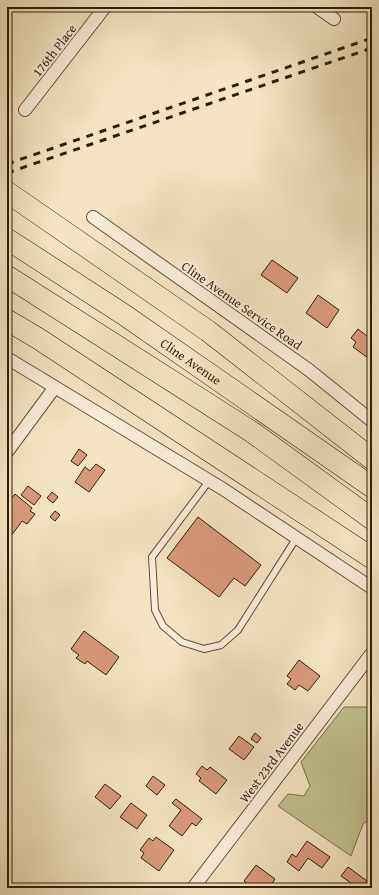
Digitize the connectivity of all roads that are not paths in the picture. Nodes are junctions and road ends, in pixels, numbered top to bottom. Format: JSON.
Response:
{"nodes":[{"id":1,"x":105,"y":7,"type":"edge"},
{"id":2,"x":317,"y":7,"type":"edge"},
{"id":3,"x":334,"y":19,"type":"dead end"},
{"id":4,"x":26,"y":110,"type":"dead end"},
{"id":5,"x":7,"y":192,"type":"edge"},
{"id":6,"x":93,"y":217,"type":"dead end"},
{"id":7,"x":7,"y":239,"type":"edge"},
{"id":8,"x":7,"y":276,"type":"edge"},
{"id":9,"x":7,"y":320,"type":"edge"},
{"id":10,"x":7,"y":358,"type":"edge"},
{"id":11,"x":55,"y":387,"type":"junction"},
{"id":12,"x":372,"y":421,"type":"edge"},
{"id":13,"x":7,"y":452,"type":"edge"},
{"id":14,"x":372,"y":459,"type":"edge"},
{"id":15,"x":209,"y":481,"type":"junction"},
{"id":16,"x":372,"y":487,"type":"edge"},
{"id":17,"x":372,"y":519,"type":"edge"},
{"id":18,"x":297,"y":537,"type":"junction"},
{"id":19,"x":372,"y":558,"type":"edge"},
{"id":20,"x":372,"y":588,"type":"edge"},
{"id":21,"x":372,"y":653,"type":"edge"},
{"id":22,"x":193,"y":888,"type":"edge"}],
"edges":[{"from":1,"to":4,"type":"street","name":"176th Place"},
{"from":2,"to":3,"type":"street"},
{"from":5,"to":14,"type":"highway"},
{"from":6,"to":12,"type":"street","name":"Cline Avenue Service Road"},
{"from":7,"to":16,"type":"highway","name":"Cline Avenue"},
{"from":8,"to":17,"type":"highway","name":"Cline Avenue"},
{"from":9,"to":19,"type":"highway"},
{"from":10,"to":11,"type":"street"},
{"from":11,"to":13,"type":"street"},
{"from":11,"to":15,"type":"street"},
{"from":15,"to":18,"type":"street"},
{"from":15,"to":18,"type":"lane"},
{"from":18,"to":20,"type":"street"},
{"from":21,"to":22,"type":"street","name":"West 23rd Avenue"}]}
